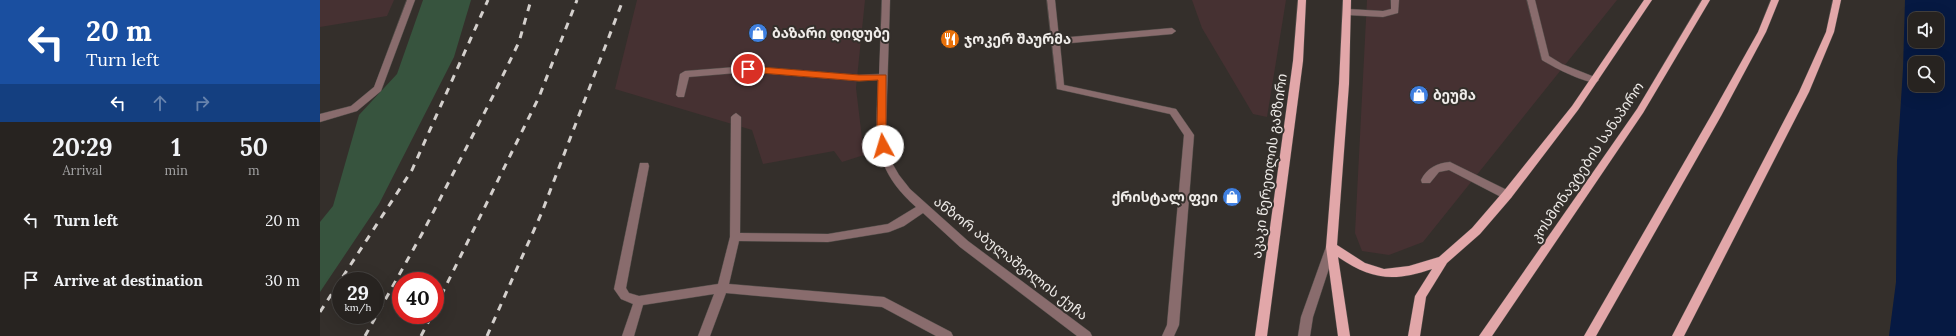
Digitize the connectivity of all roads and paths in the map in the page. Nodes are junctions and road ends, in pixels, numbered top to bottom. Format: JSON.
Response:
{"nodes":[{"id":1,"x":412,"y":0,"type":"edge"},
{"id":2,"x":886,"y":0,"type":"edge"},
{"id":3,"x":1050,"y":0,"type":"edge"},
{"id":4,"x":1302,"y":0,"type":"edge"},
{"id":5,"x":1347,"y":0,"type":"edge"},
{"id":6,"x":1395,"y":0,"type":"edge"},
{"id":7,"x":1531,"y":0,"type":"edge"},
{"id":8,"x":1648,"y":0,"type":"edge"},
{"id":9,"x":1706,"y":0,"type":"edge"},
{"id":10,"x":1774,"y":0,"type":"edge"},
{"id":11,"x":1837,"y":0,"type":"edge"},
{"id":12,"x":1348,"y":12,"type":"junction"},
{"id":13,"x":1172,"y":31,"type":"dead end"},
{"id":14,"x":1055,"y":41,"type":"junction"},
{"id":15,"x":883,"y":77,"type":"junction"},
{"id":16,"x":1594,"y":80,"type":"junction"},
{"id":17,"x":681,"y":95,"type":"dead end"},
{"id":18,"x":736,"y":117,"type":"dead end"},
{"id":19,"x":320,"y":118,"type":"edge"},
{"id":20,"x":644,"y":166,"type":"dead end"},
{"id":21,"x":1426,"y":180,"type":"dead end"},
{"id":22,"x":1507,"y":195,"type":"junction"},
{"id":23,"x":922,"y":208,"type":"junction"},
{"id":24,"x":735,"y":237,"type":"junction"},
{"id":25,"x":1330,"y":247,"type":"junction"},
{"id":26,"x":1443,"y":260,"type":"junction"},
{"id":27,"x":722,"y":288,"type":"junction"},
{"id":28,"x":639,"y":301,"type":"junction"},
{"id":29,"x":628,"y":336,"type":"edge"},
{"id":30,"x":704,"y":336,"type":"edge"},
{"id":31,"x":947,"y":336,"type":"edge"},
{"id":32,"x":1086,"y":336,"type":"edge"},
{"id":33,"x":1168,"y":336,"type":"edge"},
{"id":34,"x":1260,"y":336,"type":"edge"},
{"id":35,"x":1304,"y":336,"type":"edge"},
{"id":36,"x":1344,"y":336,"type":"edge"},
{"id":37,"x":1414,"y":336,"type":"edge"},
{"id":38,"x":1485,"y":336,"type":"edge"},
{"id":39,"x":1590,"y":336,"type":"edge"},
{"id":40,"x":1678,"y":336,"type":"edge"}],
"edges":[{"from":1,"to":19,"type":"street"},
{"from":2,"to":15,"type":"street","name":"ანზორ აბულაშვილის ქუჩა"},
{"from":3,"to":14,"type":"street"},
{"from":4,"to":34,"type":"main road","name":"აკაკი წერეთლის გამზირი"},
{"from":5,"to":12,"type":"main road"},
{"from":6,"to":12,"type":"street"},
{"from":7,"to":16,"type":"street"},
{"from":8,"to":16,"type":"main road"},
{"from":9,"to":38,"type":"main road","name":"კოსმონავტების სანაპირო"},
{"from":10,"to":39,"type":"main road"},
{"from":11,"to":40,"type":"main road"},
{"from":12,"to":25,"type":"main road"},
{"from":13,"to":14,"type":"street"},
{"from":14,"to":33,"type":"street"},
{"from":15,"to":17,"type":"street"},
{"from":15,"to":23,"type":"street","name":"ანზორ აბულაშვილის ქუჩა"},
{"from":16,"to":22,"type":"main road"},
{"from":18,"to":24,"type":"street"},
{"from":20,"to":28,"type":"street"},
{"from":21,"to":22,"type":"street"},
{"from":22,"to":26,"type":"main road"},
{"from":23,"to":24,"type":"street"},
{"from":23,"to":32,"type":"street","name":"ანზორ აბულაშვილის ქუჩა"},
{"from":24,"to":27,"type":"street"},
{"from":25,"to":26,"type":"main road"},
{"from":25,"to":35,"type":"street"},
{"from":25,"to":36,"type":"main road"},
{"from":26,"to":37,"type":"main road"},
{"from":27,"to":28,"type":"street"},
{"from":27,"to":30,"type":"street"},
{"from":27,"to":31,"type":"street"},
{"from":28,"to":29,"type":"street"}]}
